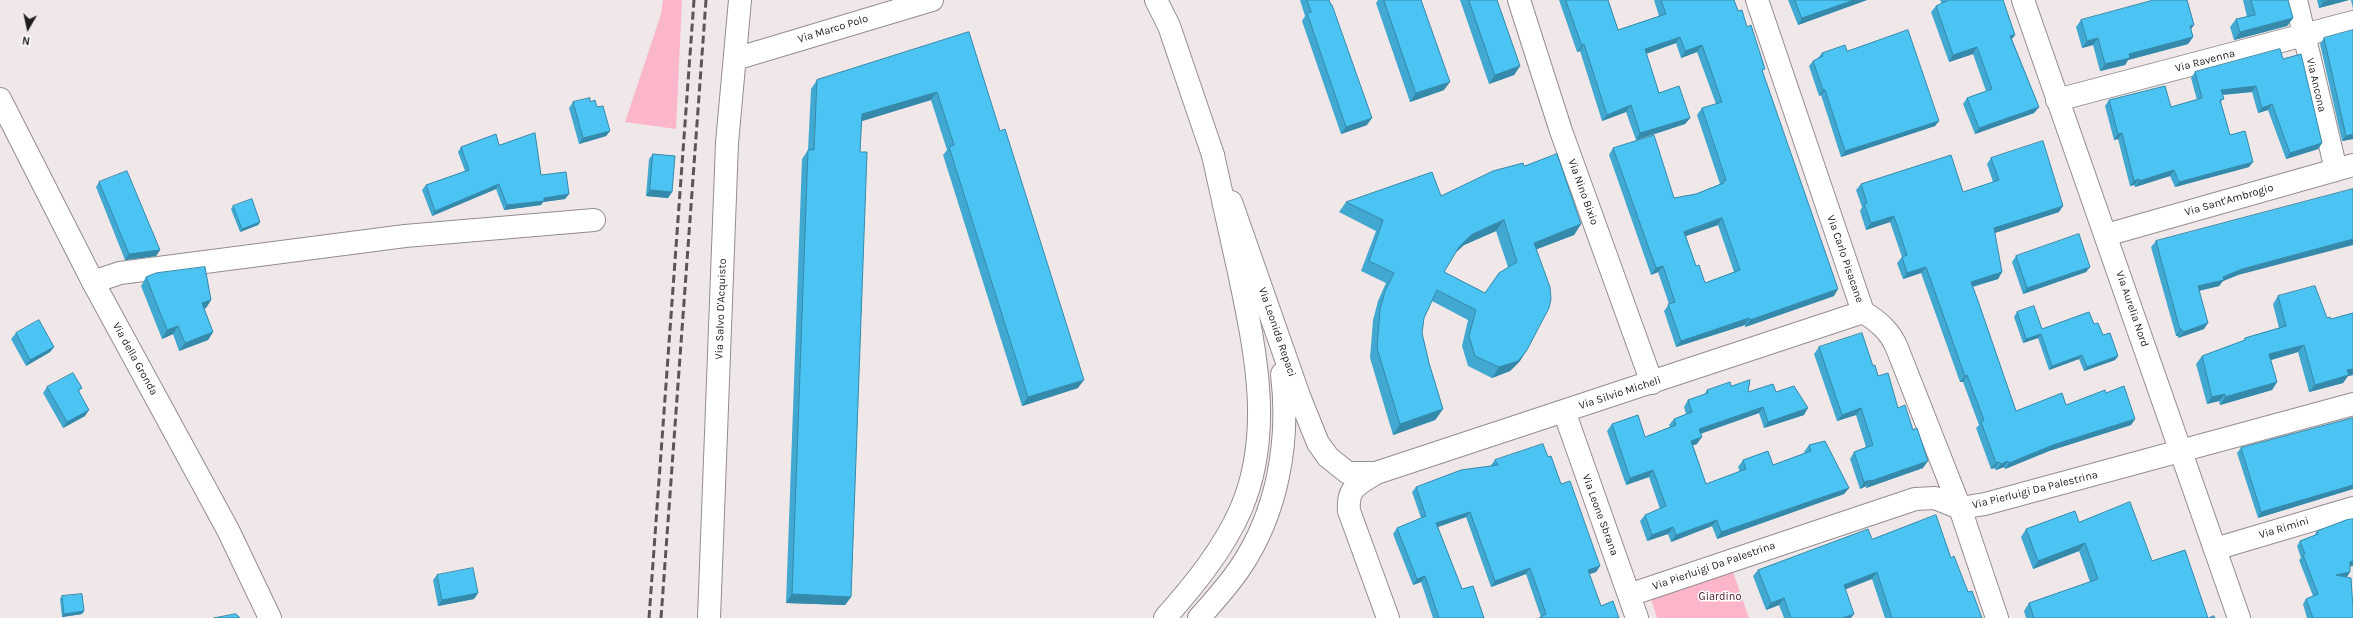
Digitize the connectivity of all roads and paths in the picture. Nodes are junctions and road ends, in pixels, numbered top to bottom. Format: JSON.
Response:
{"nodes":[{"id":1,"x":740,"y":0,"type":"edge"},
{"id":2,"x":932,"y":0,"type":"edge"},
{"id":3,"x":1156,"y":0,"type":"edge"},
{"id":4,"x":1170,"y":0,"type":"edge"},
{"id":5,"x":1519,"y":0,"type":"edge"},
{"id":6,"x":1757,"y":0,"type":"edge"},
{"id":7,"x":2023,"y":0,"type":"edge"},
{"id":8,"x":2296,"y":0,"type":"edge"},
{"id":9,"x":2353,"y":22,"type":"edge"},
{"id":10,"x":1169,"y":26,"type":"junction"},
{"id":11,"x":2304,"y":35,"type":"junction"},
{"id":12,"x":735,"y":59,"type":"junction"},
{"id":13,"x":0,"y":99,"type":"edge"},
{"id":14,"x":2057,"y":100,"type":"junction"},
{"id":15,"x":1213,"y":155,"type":"junction"},
{"id":16,"x":2344,"y":168,"type":"edge"},
{"id":17,"x":594,"y":220,"type":"dead end"},
{"id":18,"x":2106,"y":235,"type":"junction"},
{"id":19,"x":93,"y":282,"type":"junction"},
{"id":20,"x":1863,"y":312,"type":"junction"},
{"id":21,"x":1278,"y":335,"type":"junction"},
{"id":22,"x":1652,"y":382,"type":"junction"},
{"id":23,"x":2353,"y":404,"type":"edge"},
{"id":24,"x":1564,"y":412,"type":"junction"},
{"id":25,"x":2180,"y":451,"type":"junction"},
{"id":26,"x":1376,"y":473,"type":"junction"},
{"id":27,"x":1960,"y":508,"type":"junction"},
{"id":28,"x":2353,"y":508,"type":"edge"},
{"id":29,"x":2215,"y":549,"type":"junction"},
{"id":30,"x":1629,"y":595,"type":"junction"},
{"id":31,"x":270,"y":618,"type":"edge"},
{"id":32,"x":709,"y":618,"type":"edge"},
{"id":33,"x":1165,"y":618,"type":"edge"},
{"id":34,"x":1199,"y":618,"type":"edge"},
{"id":35,"x":1388,"y":618,"type":"edge"},
{"id":36,"x":1637,"y":618,"type":"edge"},
{"id":37,"x":1997,"y":618,"type":"edge"},
{"id":38,"x":2239,"y":618,"type":"edge"}],
"edges":[{"from":1,"to":12,"type":"main road","name":"Via Salvo D'Acquisto"},
{"from":2,"to":12,"type":"main road","name":"Via Marco Polo"},
{"from":3,"to":10,"type":"main road","name":"Via Leonida Repaci"},
{"from":4,"to":10,"type":"main road"},
{"from":5,"to":22,"type":"main road","name":"Via Nino Bixio"},
{"from":6,"to":20,"type":"main road","name":"Via Carlo Pisacane"},
{"from":7,"to":14,"type":"main road","name":"Via Aurelia Nord"},
{"from":8,"to":11,"type":"main road","name":"Via Ancona"},
{"from":9,"to":11,"type":"main road","name":"Via Ravenna"},
{"from":10,"to":15,"type":"main road","name":"Via Leonida Repaci"},
{"from":11,"to":14,"type":"main road","name":"Via Ravenna"},
{"from":11,"to":16,"type":"main road","name":"Via Ancona"},
{"from":12,"to":32,"type":"main road","name":"Via Salvo D'Acquisto"},
{"from":13,"to":19,"type":"main road","name":"Via della Gronda"},
{"from":14,"to":18,"type":"main road","name":"Via Aurelia Nord"},
{"from":15,"to":21,"type":"main road","name":"Via Leonida Repaci"},
{"from":15,"to":33,"type":"main road"},
{"from":16,"to":18,"type":"main road","name":"Via Sant'Ambrogio"},
{"from":17,"to":19,"type":"main road"},
{"from":18,"to":25,"type":"main road","name":"Via Aurelia Nord"},
{"from":19,"to":31,"type":"main road","name":"Via della Gronda"},
{"from":20,"to":22,"type":"main road","name":"Via Silvio Micheli"},
{"from":20,"to":27,"type":"main road","name":"Via Carlo Pisacane"},
{"from":21,"to":26,"type":"main road","name":"Via Leonida Repaci"},
{"from":21,"to":34,"type":"main road"},
{"from":22,"to":24,"type":"main road","name":"Via Silvio Micheli"},
{"from":23,"to":25,"type":"main road","name":"Via Pierluigi Da Palestrina"},
{"from":24,"to":26,"type":"main road","name":"Via Silvio Micheli"},
{"from":24,"to":30,"type":"main road","name":"Via Leone Sbrana"},
{"from":25,"to":27,"type":"main road","name":"Via Pierluigi Da Palestrina"},
{"from":25,"to":29,"type":"main road","name":"Via Aurelia Nord"},
{"from":26,"to":35,"type":"main road"},
{"from":27,"to":30,"type":"main road","name":"Via Pierluigi Da Palestrina"},
{"from":27,"to":37,"type":"main road","name":"Via Carlo Pisacane"},
{"from":28,"to":29,"type":"main road","name":"Via Rimini"},
{"from":29,"to":38,"type":"main road","name":"Via Aurelia Nord"},
{"from":30,"to":36,"type":"main road","name":"Via Leone Sbrana"}]}
